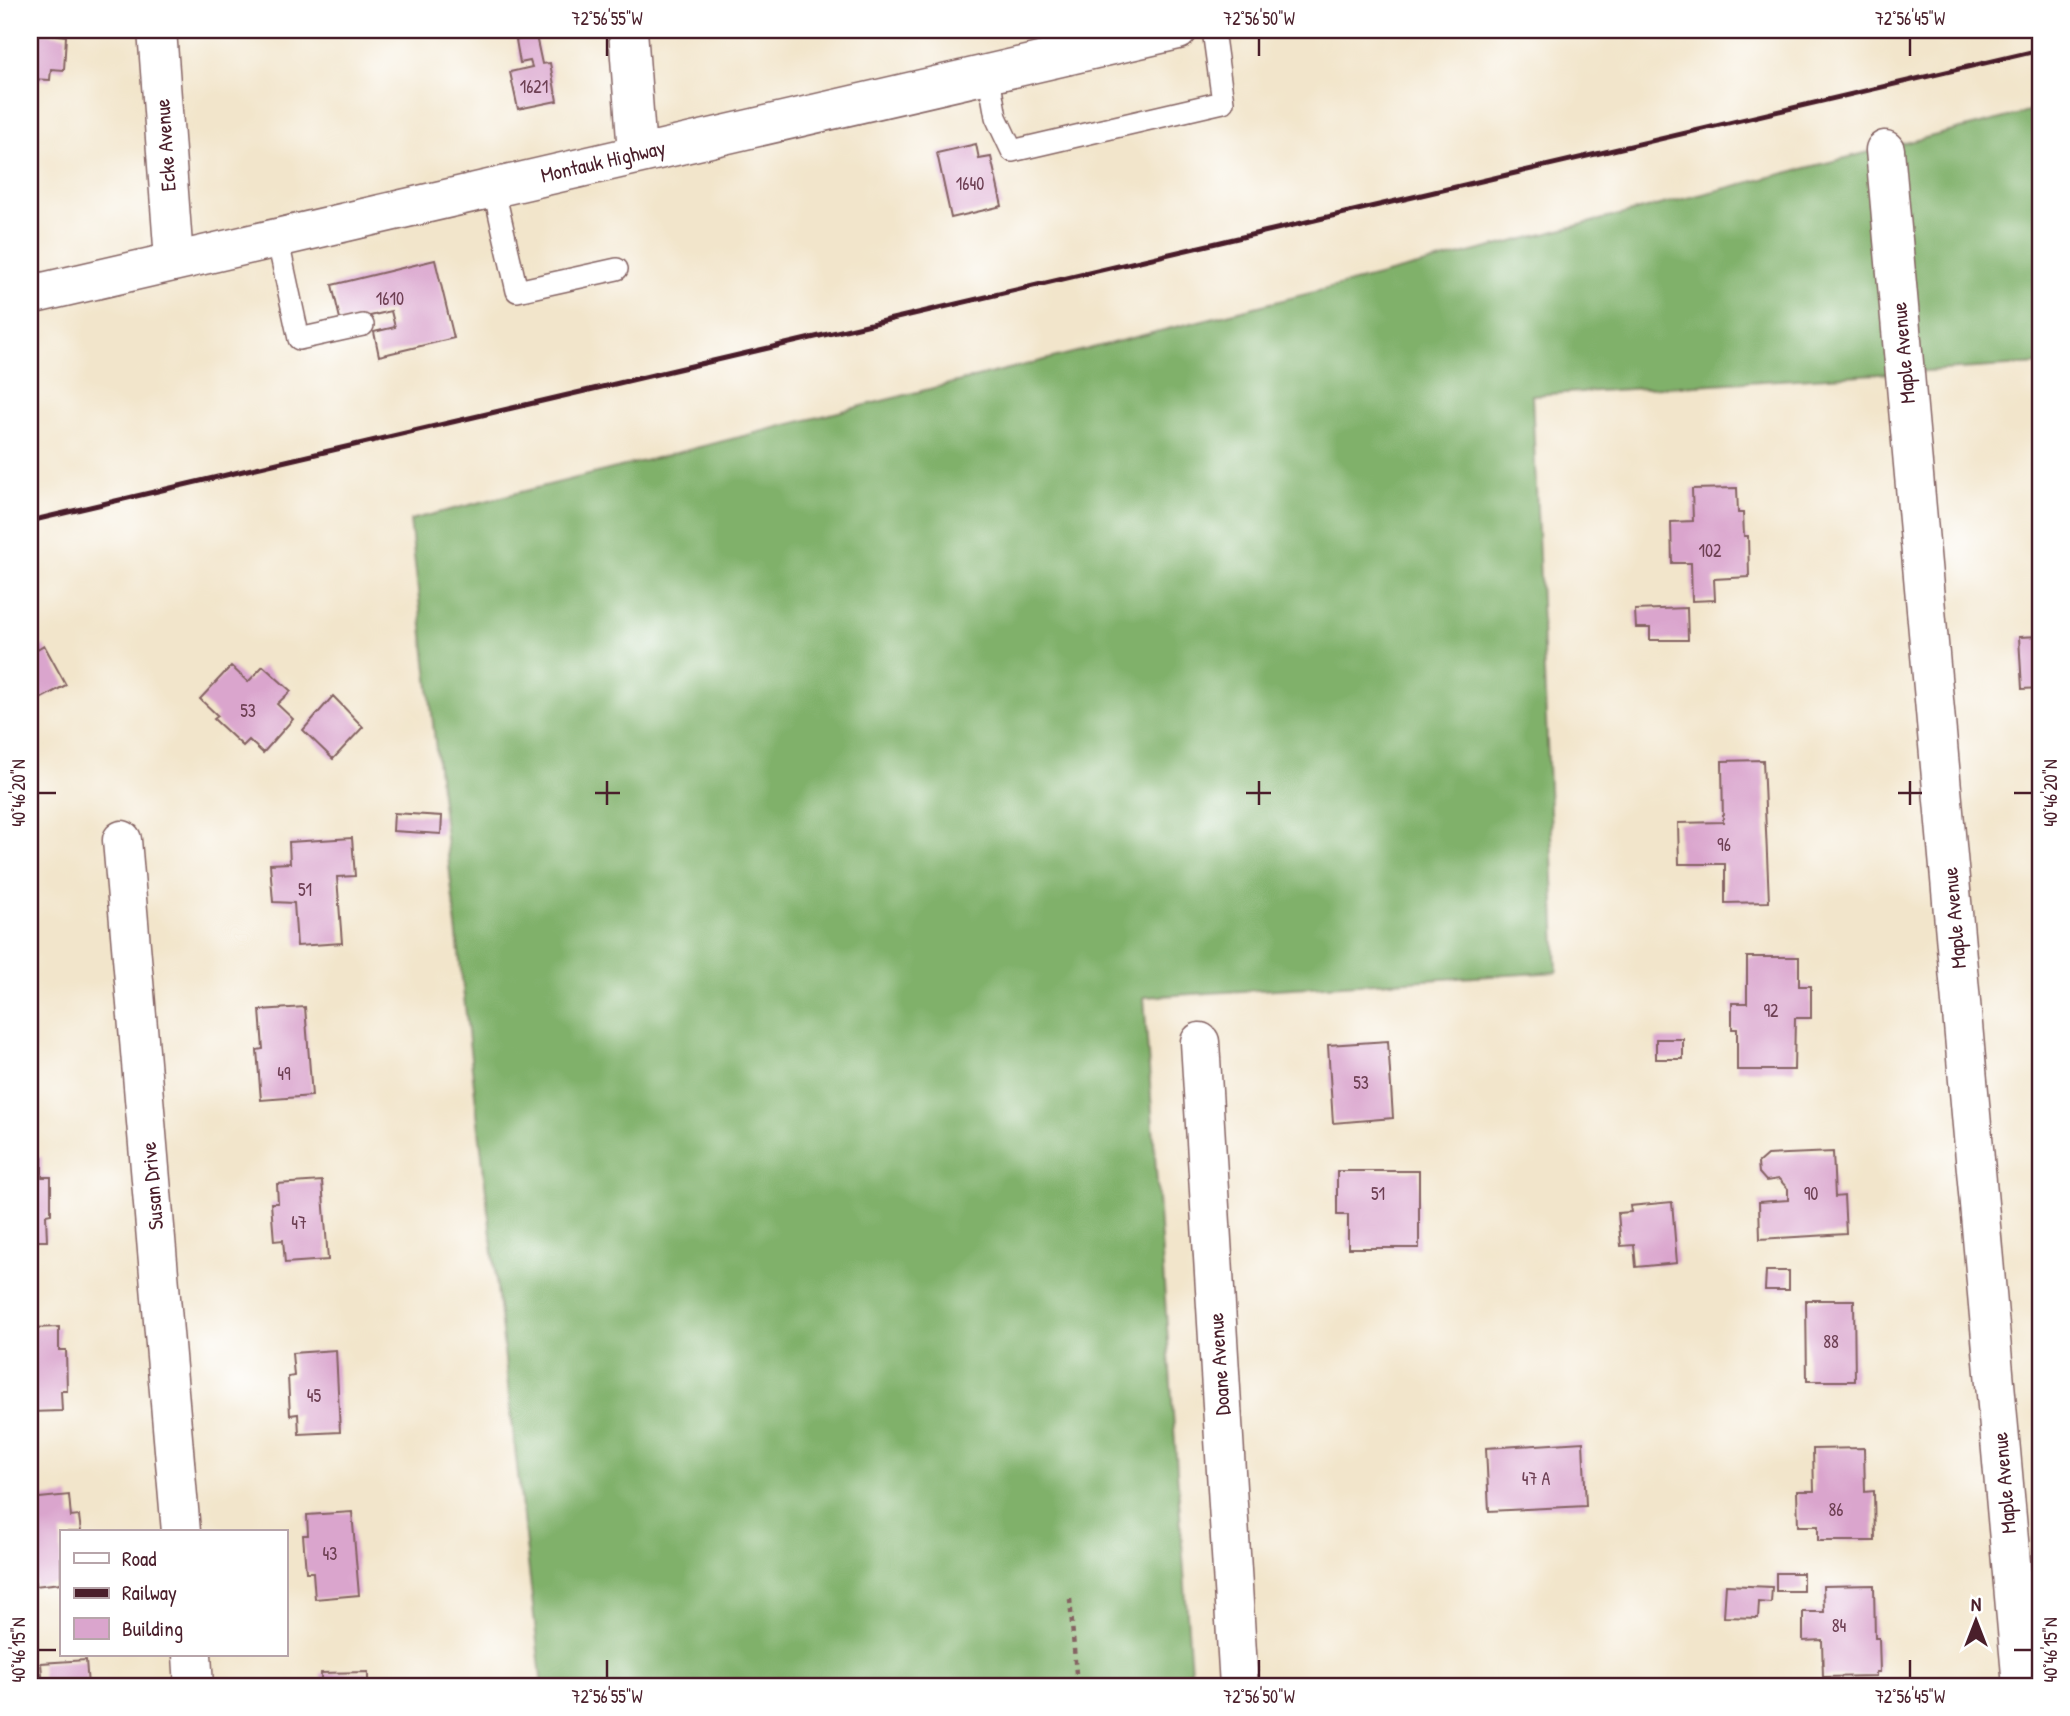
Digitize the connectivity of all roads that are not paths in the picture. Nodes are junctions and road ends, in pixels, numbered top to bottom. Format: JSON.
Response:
{"nodes":[{"id":1,"x":157,"y":30,"type":"edge"},
{"id":2,"x":628,"y":30,"type":"edge"},
{"id":3,"x":1178,"y":30,"type":"edge"},
{"id":4,"x":1213,"y":30,"type":"edge"},
{"id":5,"x":1084,"y":40,"type":"edge"},
{"id":6,"x":988,"y":72,"type":"junction"},
{"id":7,"x":1885,"y":150,"type":"dead end"},
{"id":8,"x":637,"y":153,"type":"junction"},
{"id":9,"x":493,"y":187,"type":"junction"},
{"id":10,"x":276,"y":237,"type":"junction"},
{"id":11,"x":174,"y":260,"type":"junction"},
{"id":12,"x":617,"y":269,"type":"dead end"},
{"id":13,"x":30,"y":295,"type":"edge"},
{"id":14,"x":363,"y":325,"type":"dead end"},
{"id":15,"x":122,"y":839,"type":"dead end"},
{"id":16,"x":1200,"y":1042,"type":"dead end"},
{"id":17,"x":181,"y":1530,"type":"edge"},
{"id":18,"x":192,"y":1656,"type":"edge"},
{"id":19,"x":194,"y":1686,"type":"edge"},
{"id":20,"x":1239,"y":1686,"type":"edge"},
{"id":21,"x":2022,"y":1686,"type":"edge"}],
"edges":[{"from":1,"to":11,"type":"street","name":"Ecke Avenue"},
{"from":2,"to":8,"type":"street"},
{"from":3,"to":5,"type":"street","name":"Montauk Highway"},
{"from":4,"to":6,"type":"lane"},
{"from":5,"to":6,"type":"street","name":"Montauk Highway"},
{"from":6,"to":8,"type":"street","name":"Montauk Highway"},
{"from":7,"to":21,"type":"street","name":"Maple Avenue"},
{"from":8,"to":9,"type":"street","name":"Montauk Highway"},
{"from":9,"to":10,"type":"street","name":"Montauk Highway"},
{"from":9,"to":12,"type":"lane"},
{"from":10,"to":11,"type":"street","name":"Montauk Highway"},
{"from":10,"to":14,"type":"lane"},
{"from":11,"to":13,"type":"street","name":"Montauk Highway"},
{"from":15,"to":17,"type":"street","name":"Susan Drive"},
{"from":16,"to":20,"type":"street","name":"Doane Avenue"},
{"from":18,"to":19,"type":"street"}]}
